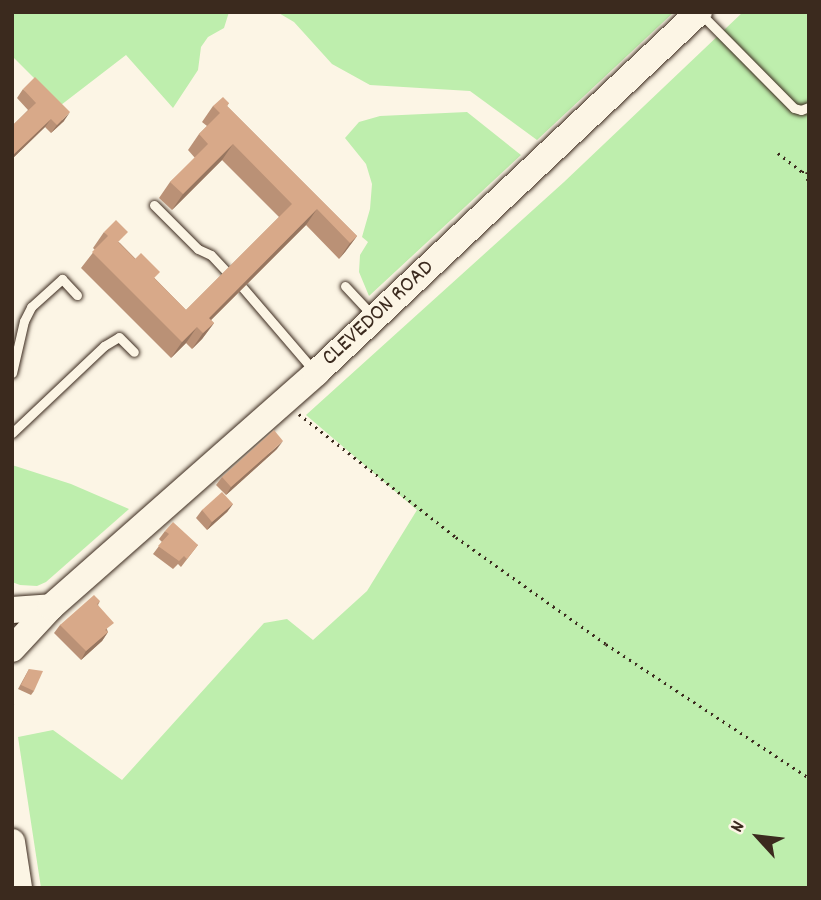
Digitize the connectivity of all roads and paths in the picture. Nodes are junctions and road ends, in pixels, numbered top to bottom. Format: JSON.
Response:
{"nodes":[{"id":1,"x":699,"y":12,"type":"edge"},
{"id":2,"x":809,"y":107,"type":"edge"},
{"id":3,"x":778,"y":153,"type":"dead end"},
{"id":4,"x":808,"y":172,"type":"edge"},
{"id":5,"x":809,"y":190,"type":"edge"},
{"id":6,"x":154,"y":205,"type":"dead end"},
{"id":7,"x":228,"y":273,"type":"edge"},
{"id":8,"x":345,"y":286,"type":"dead end"},
{"id":9,"x":243,"y":288,"type":"edge"},
{"id":10,"x":77,"y":295,"type":"dead end"},
{"id":11,"x":375,"y":318,"type":"junction"},
{"id":12,"x":134,"y":352,"type":"dead end"},
{"id":13,"x":12,"y":373,"type":"edge"},
{"id":14,"x":316,"y":373,"type":"junction"},
{"id":15,"x":303,"y":418,"type":"dead end"},
{"id":16,"x":12,"y":433,"type":"edge"},
{"id":17,"x":51,"y":607,"type":"junction"},
{"id":18,"x":12,"y":610,"type":"edge"},
{"id":19,"x":12,"y":631,"type":"edge"},
{"id":20,"x":12,"y":649,"type":"edge"},
{"id":21,"x":809,"y":778,"type":"edge"},
{"id":22,"x":12,"y":842,"type":"edge"},
{"id":23,"x":19,"y":888,"type":"edge"}],
"edges":[{"from":1,"to":2,"type":"lane"},
{"from":1,"to":11,"type":"main road","name":"CLEVEDON ROAD"},
{"from":3,"to":4,"type":"path"},
{"from":4,"to":5,"type":"path"},
{"from":6,"to":7,"type":"lane"},
{"from":8,"to":11,"type":"lane"},
{"from":9,"to":14,"type":"lane"},
{"from":10,"to":13,"type":"lane"},
{"from":11,"to":14,"type":"main road","name":"CLEVEDON ROAD"},
{"from":12,"to":16,"type":"lane"},
{"from":14,"to":17,"type":"main road","name":"CLEVEDON ROAD"},
{"from":15,"to":21,"type":"path"},
{"from":17,"to":18,"type":"main road"},
{"from":17,"to":19,"type":"main road","name":"CLEVEDON ROAD"},
{"from":17,"to":20,"type":"main road","name":"CLEVEDON ROAD"},
{"from":22,"to":23,"type":"main road"}]}
